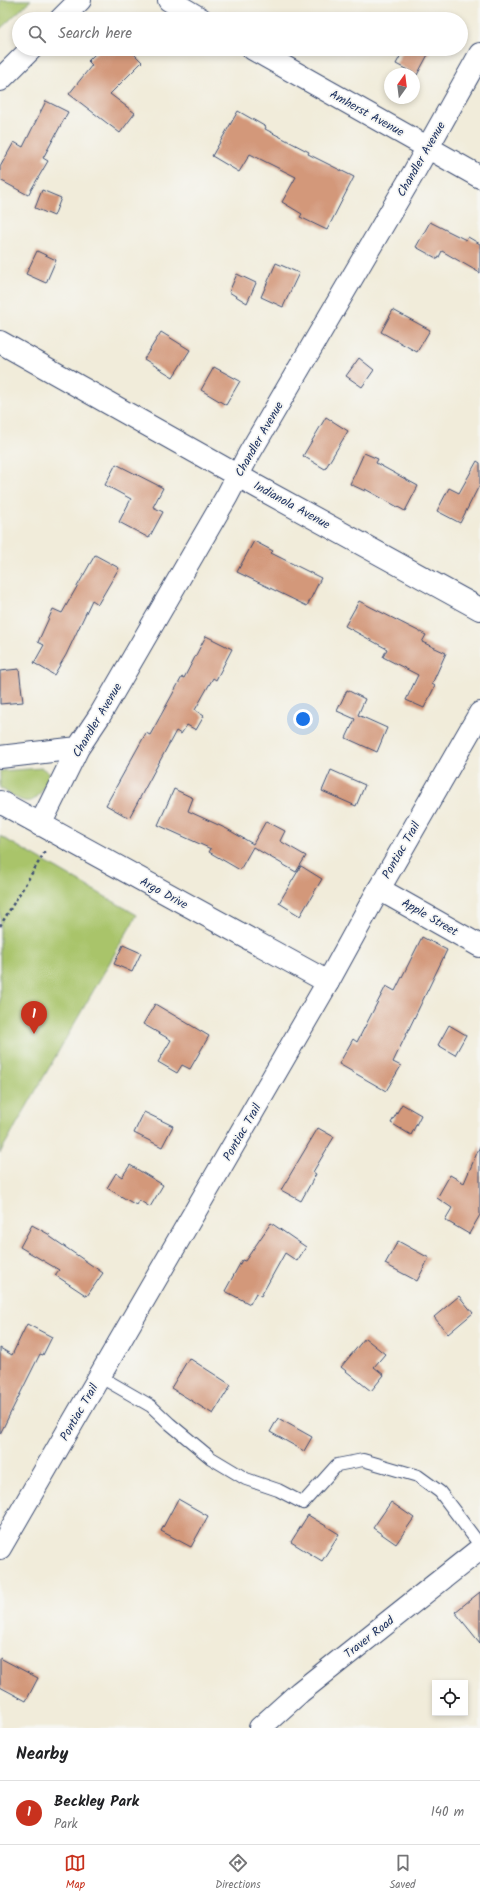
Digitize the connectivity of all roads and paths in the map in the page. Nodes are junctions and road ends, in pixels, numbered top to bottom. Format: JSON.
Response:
{"nodes":[{"id":1,"x":80,"y":0,"type":"edge"},
{"id":2,"x":169,"y":0,"type":"edge"},
{"id":3,"x":68,"y":12,"type":"edge"},
{"id":4,"x":189,"y":12,"type":"edge"},
{"id":5,"x":480,"y":54,"type":"edge"},
{"id":6,"x":24,"y":56,"type":"edge"},
{"id":7,"x":266,"y":56,"type":"edge"},
{"id":8,"x":0,"y":80,"type":"edge"},
{"id":9,"x":428,"y":147,"type":"junction"},
{"id":10,"x":480,"y":177,"type":"edge"},
{"id":11,"x":1,"y":345,"type":"edge"},
{"id":12,"x":238,"y":475,"type":"junction"},
{"id":13,"x":480,"y":609,"type":"edge"},
{"id":14,"x":480,"y":713,"type":"edge"},
{"id":15,"x":78,"y":748,"type":"junction"},
{"id":16,"x":0,"y":757,"type":"edge"},
{"id":17,"x":0,"y":802,"type":"edge"},
{"id":18,"x":40,"y":825,"type":"junction"},
{"id":19,"x":47,"y":848,"type":"dead end"},
{"id":20,"x":379,"y":889,"type":"junction"},
{"id":21,"x":0,"y":926,"type":"edge"},
{"id":22,"x":480,"y":946,"type":"edge"},
{"id":23,"x":328,"y":982,"type":"junction"},
{"id":24,"x":100,"y":1376,"type":"junction"},
{"id":25,"x":480,"y":1545,"type":"edge"},
{"id":26,"x":0,"y":1548,"type":"edge"},
{"id":27,"x":480,"y":1549,"type":"edge"},
{"id":28,"x":260,"y":1728,"type":"edge"}],
"edges":[{"from":1,"to":3,"type":"street"},
{"from":2,"to":4,"type":"street"},
{"from":5,"to":9,"type":"street","name":"Chandler Avenue"},
{"from":6,"to":8,"type":"street"},
{"from":7,"to":9,"type":"street","name":"Amherst Avenue"},
{"from":9,"to":10,"type":"street","name":"Amherst Avenue"},
{"from":9,"to":12,"type":"street","name":"Chandler Avenue"},
{"from":11,"to":12,"type":"street","name":"Indianola Avenue"},
{"from":12,"to":13,"type":"street","name":"Indianola Avenue"},
{"from":12,"to":15,"type":"street","name":"Chandler Avenue"},
{"from":14,"to":20,"type":"street","name":"Pontiac Trail"},
{"from":15,"to":16,"type":"street"},
{"from":15,"to":18,"type":"street","name":"Chandler Avenue"},
{"from":17,"to":18,"type":"street","name":"Argo Drive"},
{"from":18,"to":23,"type":"street","name":"Argo Drive"},
{"from":19,"to":21,"type":"path"},
{"from":20,"to":22,"type":"street","name":"Apple Street"},
{"from":20,"to":23,"type":"street","name":"Pontiac Trail"},
{"from":23,"to":24,"type":"street","name":"Pontiac Trail"},
{"from":24,"to":25,"type":"lane"},
{"from":24,"to":26,"type":"street","name":"Pontiac Trail"},
{"from":27,"to":28,"type":"street","name":"Traver Road"}]}
